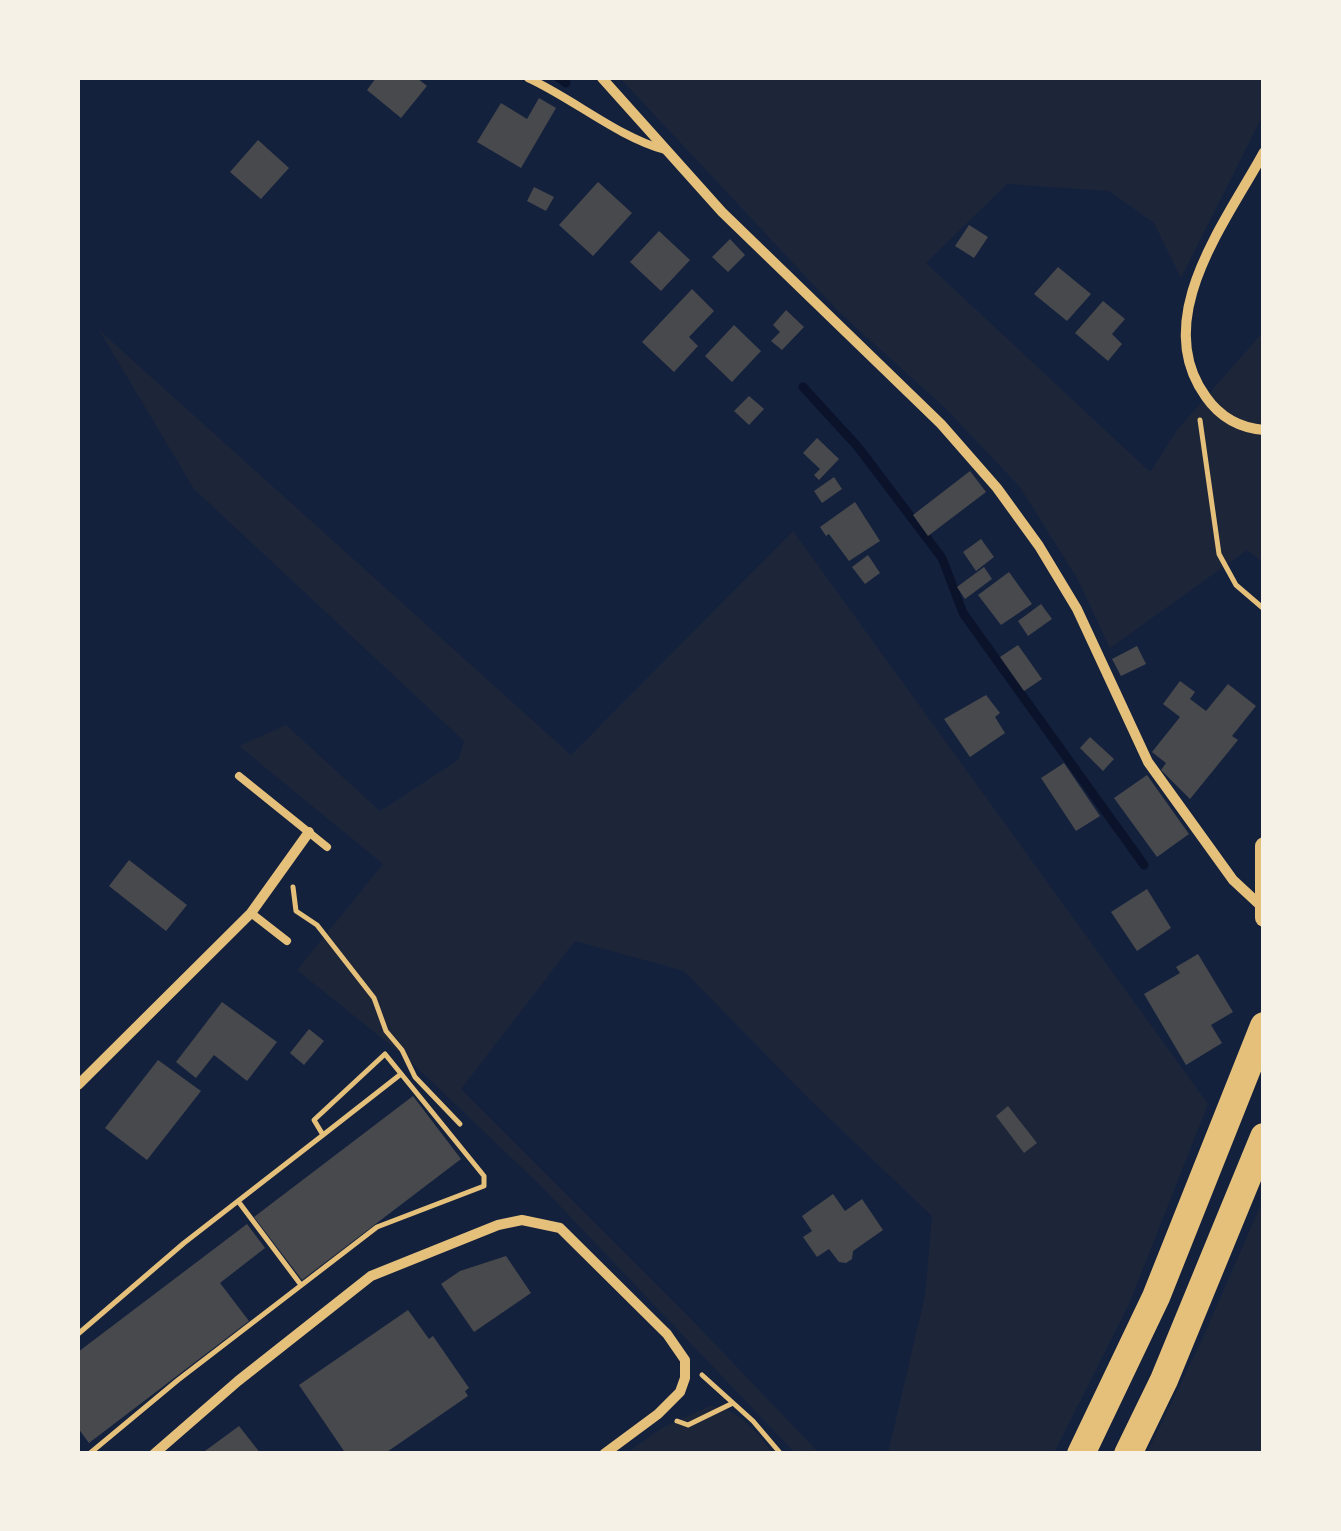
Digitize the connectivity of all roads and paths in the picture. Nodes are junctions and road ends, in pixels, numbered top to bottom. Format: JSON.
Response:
{"nodes":[{"id":1,"x":528,"y":78,"type":"edge"},
{"id":2,"x":602,"y":78,"type":"edge"},
{"id":3,"x":667,"y":150,"type":"junction"},
{"id":4,"x":1264,"y":152,"type":"edge"},
{"id":5,"x":1194,"y":382,"type":"junction"},
{"id":6,"x":1264,"y":430,"type":"edge"},
{"id":7,"x":1264,"y":609,"type":"edge"},
{"id":8,"x":239,"y":776,"type":"dead end"},
{"id":9,"x":309,"y":832,"type":"junction"},
{"id":10,"x":1264,"y":846,"type":"edge"},
{"id":11,"x":327,"y":847,"type":"dead end"},
{"id":12,"x":282,"y":874,"type":"junction"},
{"id":13,"x":1262,"y":912,"type":"edge"},
{"id":14,"x":252,"y":913,"type":"junction"},
{"id":15,"x":287,"y":941,"type":"dead end"},
{"id":16,"x":1264,"y":1026,"type":"edge"},
{"id":17,"x":402,"y":1074,"type":"junction"},
{"id":18,"x":78,"y":1084,"type":"edge"},
{"id":19,"x":460,"y":1124,"type":"dead end"},
{"id":20,"x":323,"y":1135,"type":"junction"},
{"id":21,"x":1264,"y":1137,"type":"edge"},
{"id":22,"x":238,"y":1202,"type":"junction"},
{"id":23,"x":302,"y":1285,"type":"junction"},
{"id":24,"x":78,"y":1334,"type":"edge"},
{"id":25,"x":685,"y":1360,"type":"junction"},
{"id":26,"x":733,"y":1403,"type":"junction"},
{"id":27,"x":675,"y":1419,"type":"dead end"},
{"id":28,"x":89,"y":1454,"type":"edge"},
{"id":29,"x":154,"y":1454,"type":"edge"},
{"id":30,"x":604,"y":1454,"type":"edge"},
{"id":31,"x":780,"y":1454,"type":"edge"},
{"id":32,"x":1081,"y":1454,"type":"edge"},
{"id":33,"x":1128,"y":1454,"type":"edge"}],
"edges":[{"from":1,"to":3,"type":"lane"},
{"from":2,"to":3,"type":"street"},
{"from":3,"to":13,"type":"street"},
{"from":4,"to":5,"type":"street"},
{"from":5,"to":6,"type":"street"},
{"from":5,"to":7,"type":"path"},
{"from":8,"to":9,"type":"lane"},
{"from":9,"to":11,"type":"lane"},
{"from":9,"to":12,"type":"street"},
{"from":10,"to":13,"type":"street"},
{"from":12,"to":14,"type":"street"},
{"from":12,"to":19,"type":"path"},
{"from":14,"to":15,"type":"lane"},
{"from":14,"to":18,"type":"street"},
{"from":16,"to":32,"type":"highway"},
{"from":17,"to":20,"type":"path"},
{"from":17,"to":20,"type":"path"},
{"from":17,"to":23,"type":"path"},
{"from":20,"to":22,"type":"path"},
{"from":21,"to":33,"type":"highway"},
{"from":22,"to":23,"type":"path"},
{"from":22,"to":24,"type":"path"},
{"from":23,"to":28,"type":"path"},
{"from":25,"to":26,"type":"path"},
{"from":25,"to":29,"type":"street"},
{"from":25,"to":30,"type":"street"},
{"from":26,"to":27,"type":"path"},
{"from":26,"to":31,"type":"path"}]}
